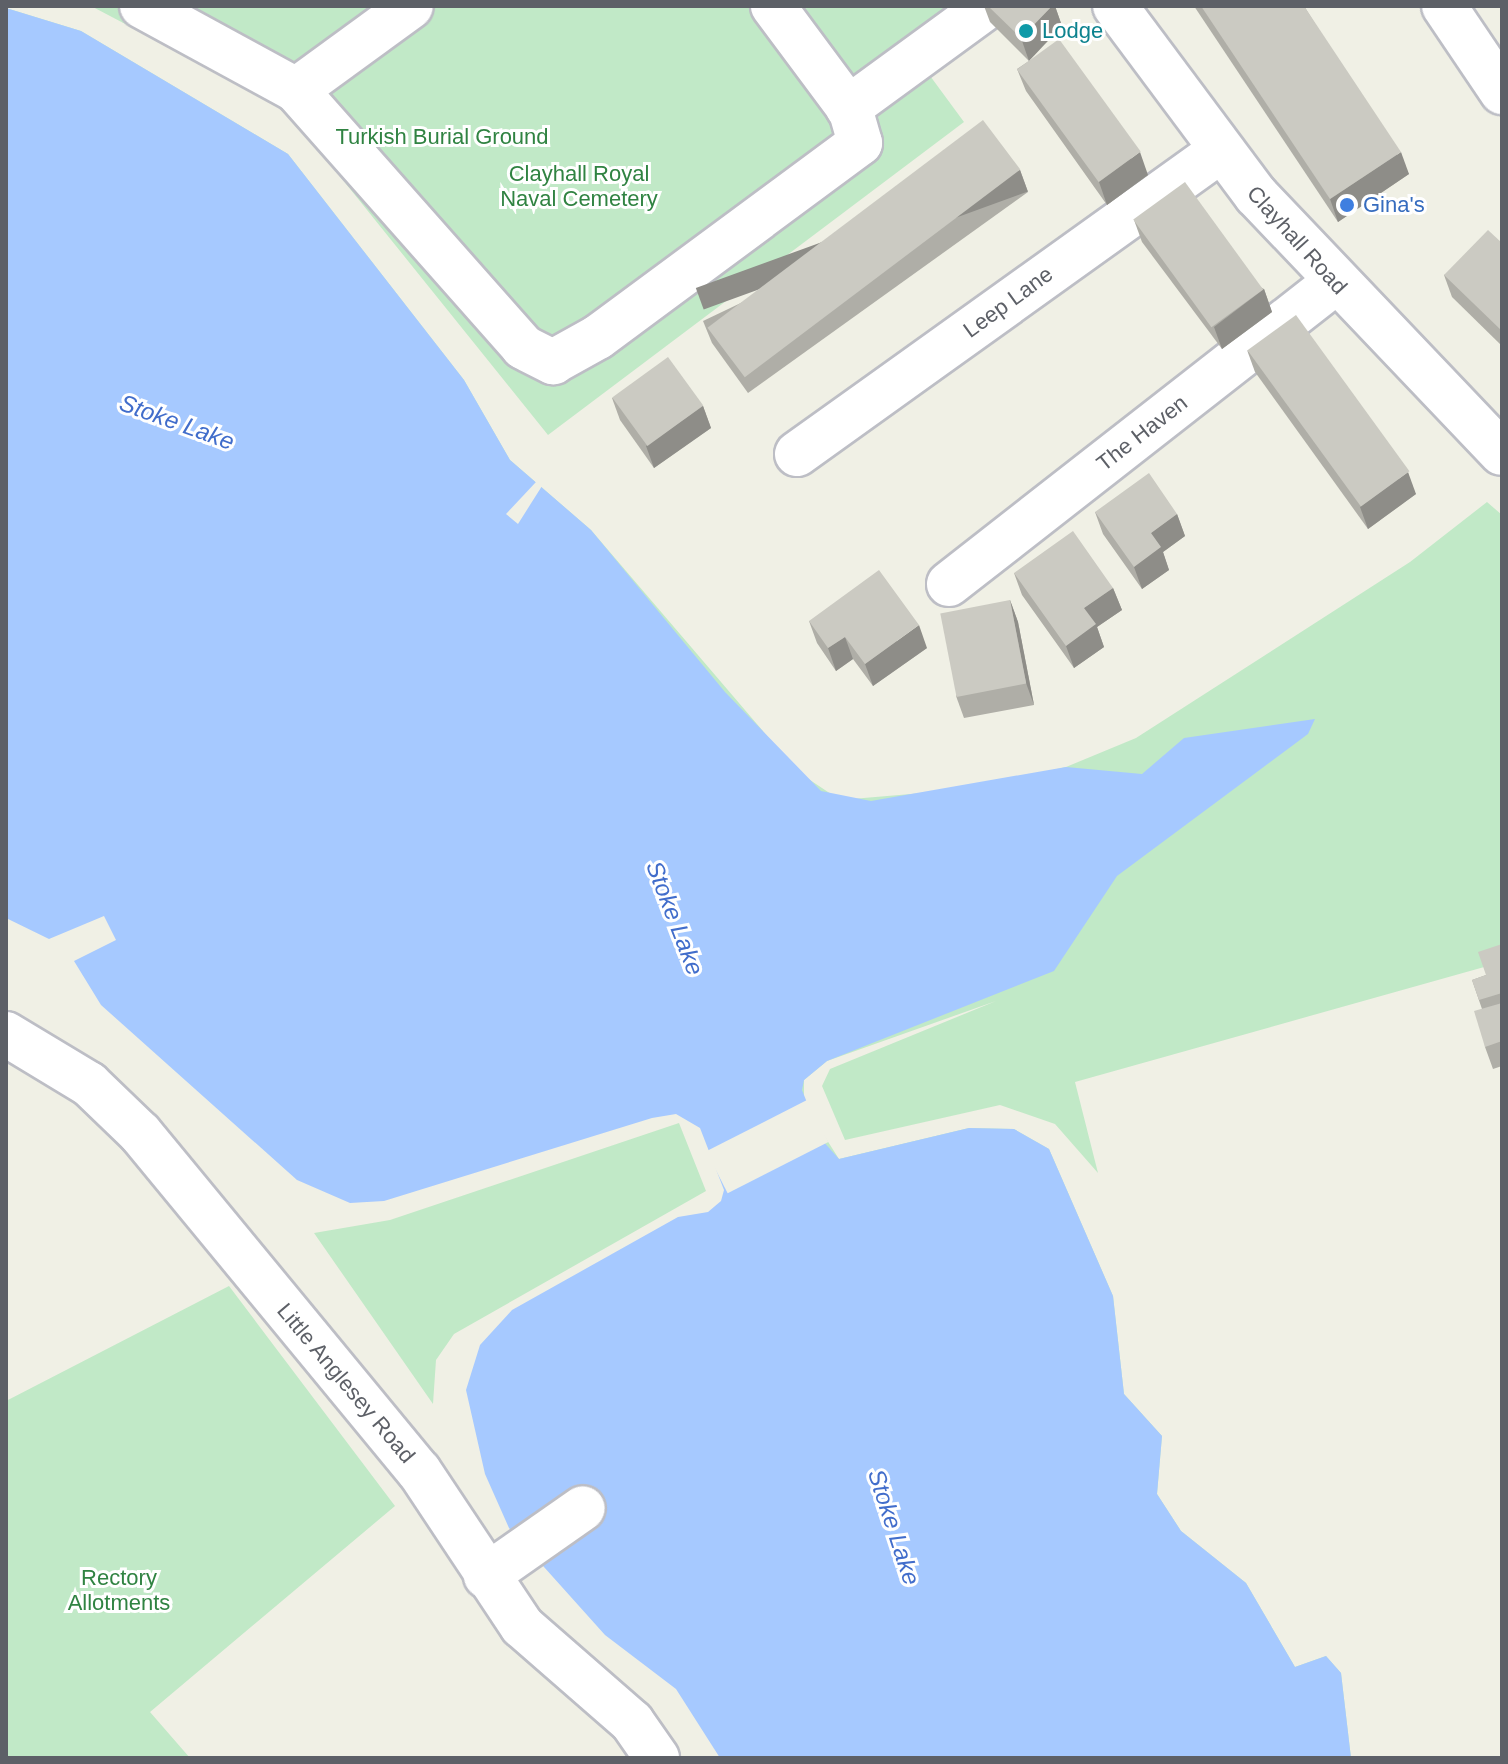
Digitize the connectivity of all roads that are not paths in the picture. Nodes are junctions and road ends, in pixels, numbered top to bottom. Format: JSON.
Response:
{"nodes":[{"id":1,"x":142,"y":6,"type":"edge"},
{"id":2,"x":411,"y":6,"type":"edge"},
{"id":3,"x":773,"y":6,"type":"edge"},
{"id":4,"x":988,"y":6,"type":"edge"},
{"id":5,"x":1115,"y":6,"type":"edge"},
{"id":6,"x":1444,"y":6,"type":"edge"},
{"id":7,"x":296,"y":90,"type":"junction"},
{"id":8,"x":1502,"y":92,"type":"edge"},
{"id":9,"x":848,"y":108,"type":"junction"},
{"id":10,"x":1220,"y":151,"type":"junction"},
{"id":11,"x":1334,"y":283,"type":"junction"},
{"id":12,"x":1502,"y":453,"type":"edge"},
{"id":13,"x":797,"y":454,"type":"dead end"},
{"id":14,"x":949,"y":584,"type":"dead end"},
{"id":15,"x":6,"y":1034,"type":"edge"},
{"id":16,"x":583,"y":1508,"type":"dead end"},
{"id":17,"x":486,"y":1576,"type":"junction"},
{"id":18,"x":657,"y":1758,"type":"edge"}],
"edges":[{"from":1,"to":7,"type":"street"},
{"from":2,"to":7,"type":"street"},
{"from":3,"to":9,"type":"street"},
{"from":4,"to":9,"type":"street"},
{"from":5,"to":10,"type":"street","name":"Clayhall Road"},
{"from":6,"to":8,"type":"street"},
{"from":7,"to":9,"type":"street"},
{"from":10,"to":11,"type":"street","name":"Clayhall Road"},
{"from":10,"to":13,"type":"street","name":"Leep Lane"},
{"from":11,"to":12,"type":"street","name":"Clayhall Road"},
{"from":11,"to":14,"type":"street","name":"The Haven"},
{"from":15,"to":17,"type":"street","name":"Little Anglesey Road"},
{"from":16,"to":17,"type":"street"},
{"from":17,"to":18,"type":"street","name":"Little Anglesey Road"}]}
